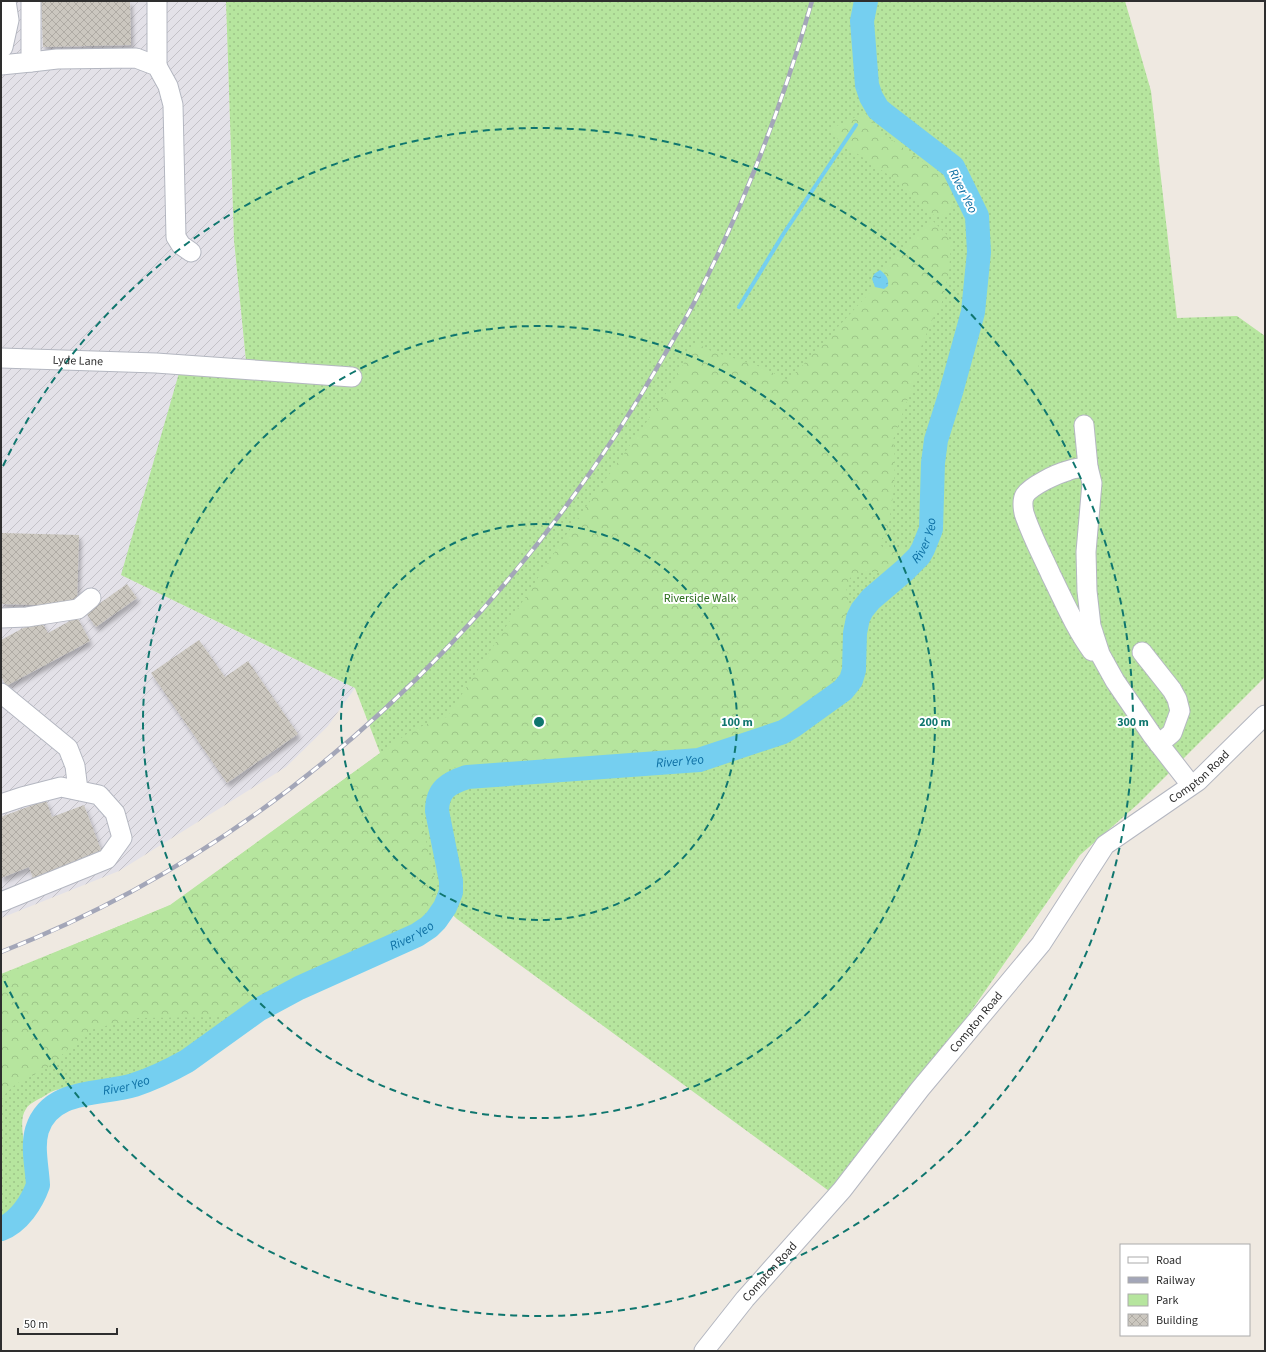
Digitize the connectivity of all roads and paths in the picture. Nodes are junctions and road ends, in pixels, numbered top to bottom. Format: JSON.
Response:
{"nodes":[{"id":1,"x":6,"y":1,"type":"edge"},
{"id":2,"x":31,"y":1,"type":"edge"},
{"id":3,"x":157,"y":1,"type":"edge"},
{"id":4,"x":1,"y":49,"type":"edge"},
{"id":5,"x":31,"y":62,"type":"junction"},
{"id":6,"x":1,"y":64,"type":"edge"},
{"id":7,"x":157,"y":66,"type":"junction"},
{"id":8,"x":191,"y":252,"type":"dead end"},
{"id":9,"x":1,"y":358,"type":"edge"},
{"id":10,"x":352,"y":377,"type":"dead end"},
{"id":11,"x":1084,"y":425,"type":"dead end"},
{"id":12,"x":1088,"y":467,"type":"junction"},
{"id":13,"x":92,"y":598,"type":"dead end"},
{"id":14,"x":1,"y":618,"type":"edge"},
{"id":15,"x":1142,"y":652,"type":"dead end"},
{"id":16,"x":1106,"y":664,"type":"junction"},
{"id":17,"x":1,"y":693,"type":"edge"},
{"id":18,"x":1265,"y":715,"type":"edge"},
{"id":19,"x":1159,"y":744,"type":"junction"},
{"id":20,"x":1191,"y":785,"type":"junction"},
{"id":21,"x":78,"y":790,"type":"junction"},
{"id":22,"x":1,"y":804,"type":"edge"},
{"id":23,"x":1,"y":902,"type":"edge"},
{"id":24,"x":704,"y":1351,"type":"edge"}],
"edges":[{"from":1,"to":4,"type":"street"},
{"from":2,"to":5,"type":"street"},
{"from":3,"to":7,"type":"street"},
{"from":5,"to":6,"type":"street"},
{"from":5,"to":7,"type":"street"},
{"from":7,"to":8,"type":"street"},
{"from":9,"to":10,"type":"street","name":"Lyde Lane"},
{"from":11,"to":12,"type":"street"},
{"from":12,"to":16,"type":"street"},
{"from":12,"to":16,"type":"street"},
{"from":13,"to":14,"type":"street"},
{"from":15,"to":19,"type":"street"},
{"from":16,"to":19,"type":"street"},
{"from":17,"to":21,"type":"street"},
{"from":18,"to":20,"type":"street","name":"Compton Road"},
{"from":19,"to":20,"type":"street"},
{"from":20,"to":24,"type":"street","name":"Compton Road"},
{"from":21,"to":22,"type":"street"},
{"from":21,"to":23,"type":"street"}]}
